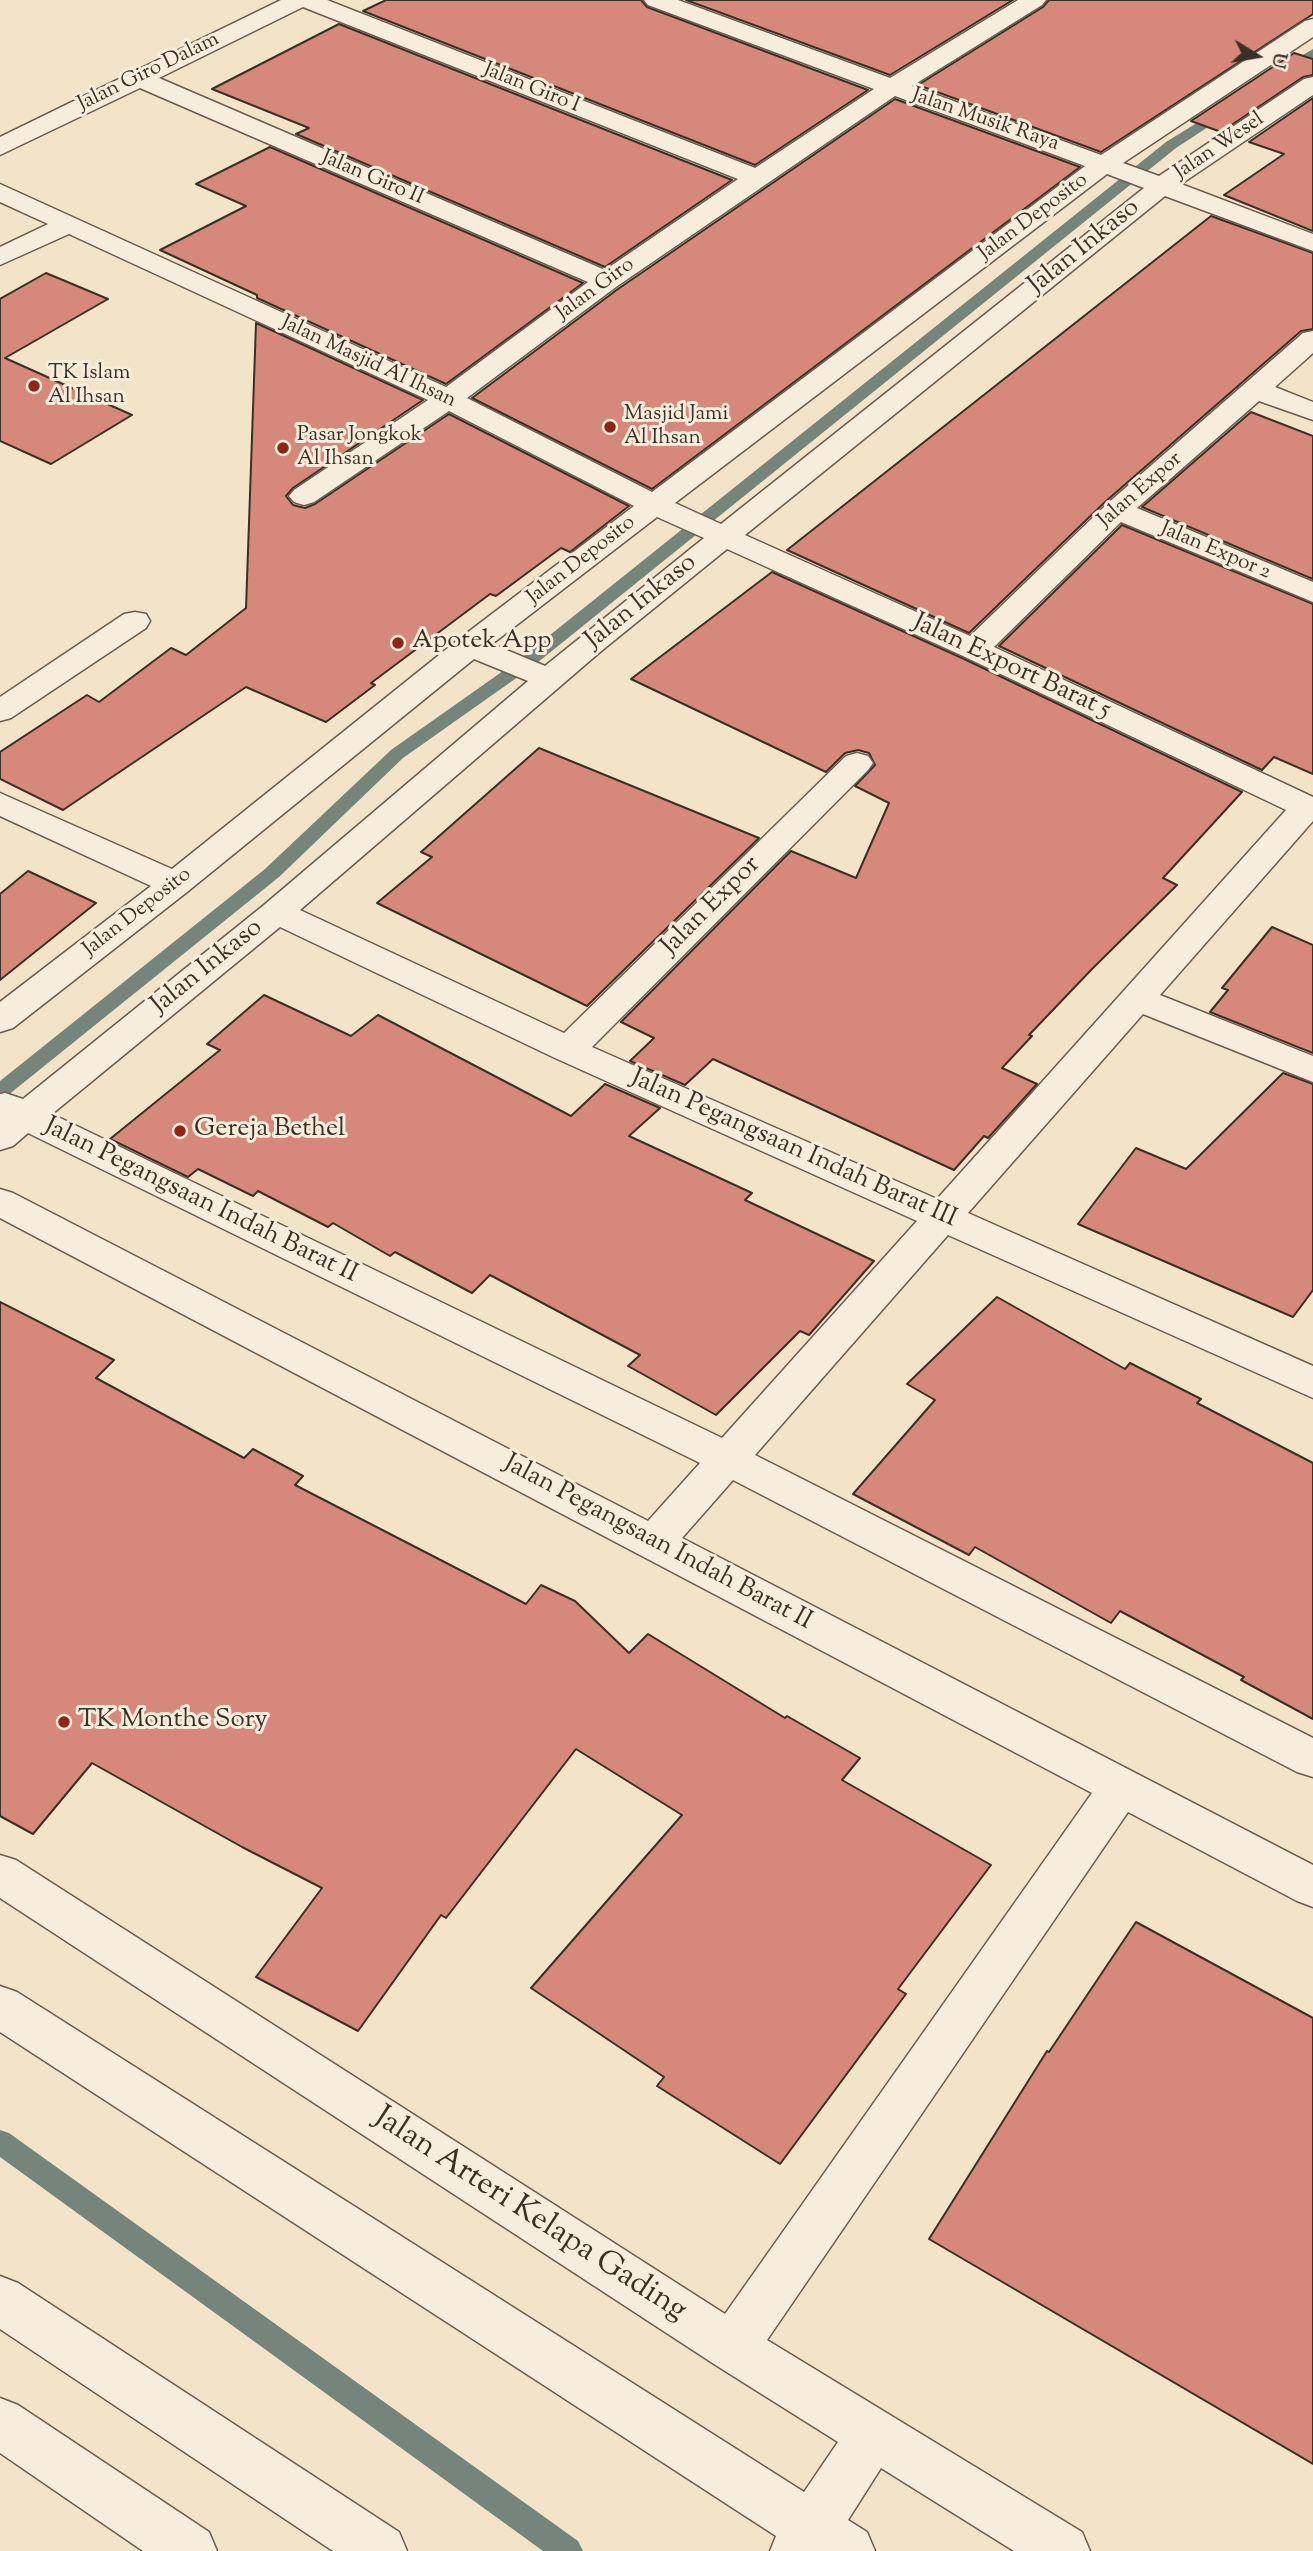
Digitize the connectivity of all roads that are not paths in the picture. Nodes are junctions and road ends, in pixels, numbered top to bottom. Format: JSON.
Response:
{"nodes":[{"id":1,"x":299,"y":0,"type":"edge"},
{"id":2,"x":306,"y":0,"type":"edge"},
{"id":3,"x":656,"y":0,"type":"edge"},
{"id":4,"x":984,"y":0,"type":"edge"},
{"id":5,"x":1025,"y":5,"type":"edge"},
{"id":6,"x":1313,"y":26,"type":"edge"},
{"id":7,"x":138,"y":78,"type":"junction"},
{"id":8,"x":1313,"y":85,"type":"edge"},
{"id":9,"x":891,"y":88,"type":"junction"},
{"id":10,"x":0,"y":146,"type":"edge"},
{"id":11,"x":1112,"y":165,"type":"junction"},
{"id":12,"x":757,"y":178,"type":"junction"},
{"id":13,"x":1156,"y":183,"type":"junction"},
{"id":14,"x":0,"y":192,"type":"edge"},
{"id":15,"x":69,"y":224,"type":"junction"},
{"id":16,"x":1313,"y":243,"type":"edge"},
{"id":17,"x":0,"y":257,"type":"edge"},
{"id":18,"x":607,"y":281,"type":"junction"},
{"id":19,"x":1313,"y":339,"type":"edge"},
{"id":20,"x":1257,"y":390,"type":"junction"},
{"id":21,"x":448,"y":400,"type":"junction"},
{"id":22,"x":1313,"y":412,"type":"edge"},
{"id":23,"x":304,"y":496,"type":"dead end"},
{"id":24,"x":659,"y":507,"type":"junction"},
{"id":25,"x":1116,"y":510,"type":"junction"},
{"id":26,"x":716,"y":533,"type":"junction"},
{"id":27,"x":1313,"y":593,"type":"edge"},
{"id":28,"x":135,"y":621,"type":"dead end"},
{"id":29,"x":974,"y":649,"type":"junction"},
{"id":30,"x":479,"y":650,"type":"junction"},
{"id":31,"x":540,"y":675,"type":"junction"},
{"id":32,"x":0,"y":711,"type":"edge"},
{"id":33,"x":857,"y":763,"type":"dead end"},
{"id":34,"x":0,"y":803,"type":"edge"},
{"id":35,"x":1310,"y":809,"type":"edge"},
{"id":36,"x":175,"y":884,"type":"junction"},
{"id":37,"x":276,"y":913,"type":"junction"},
{"id":38,"x":1136,"y":998,"type":"junction"},
{"id":39,"x":0,"y":1020,"type":"edge"},
{"id":40,"x":568,"y":1050,"type":"junction"},
{"id":41,"x":1313,"y":1070,"type":"edge"},
{"id":42,"x":10,"y":1117,"type":"edge"},
{"id":43,"x":0,"y":1202,"type":"edge"},
{"id":44,"x":942,"y":1216,"type":"junction"},
{"id":45,"x":1313,"y":1383,"type":"edge"},
{"id":46,"x":725,"y":1465,"type":"junction"},
{"id":47,"x":658,"y":1537,"type":"junction"},
{"id":48,"x":1313,"y":1759,"type":"edge"},
{"id":49,"x":1121,"y":1787,"type":"junction"},
{"id":50,"x":0,"y":1874,"type":"edge"},
{"id":51,"x":1313,"y":1887,"type":"edge"},
{"id":52,"x":0,"y":2007,"type":"edge"},
{"id":53,"x":0,"y":2300,"type":"edge"},
{"id":54,"x":732,"y":2347,"type":"junction"},
{"id":55,"x":0,"y":2423,"type":"edge"},
{"id":56,"x":874,"y":2433,"type":"junction"},
{"id":57,"x":819,"y":2543,"type":"edge"},
{"id":58,"x":190,"y":2551,"type":"edge"},
{"id":59,"x":380,"y":2551,"type":"edge"},
{"id":60,"x":1063,"y":2551,"type":"edge"}],
"edges":[{"from":1,"to":7,"type":"street","name":"Jalan Giro Dalam"},
{"from":2,"to":12,"type":"street","name":"Jalan Giro I"},
{"from":3,"to":9,"type":"street","name":"Jalan Musik Raya"},
{"from":4,"to":5,"type":"street"},
{"from":5,"to":9,"type":"street","name":"Jalan Giro"},
{"from":6,"to":11,"type":"street","name":"Jalan Deposito"},
{"from":7,"to":10,"type":"street","name":"Jalan Giro Dalam"},
{"from":7,"to":18,"type":"street","name":"Jalan Giro II"},
{"from":8,"to":13,"type":"street","name":"Jalan Wesel"},
{"from":9,"to":11,"type":"street","name":"Jalan Musik Raya"},
{"from":9,"to":12,"type":"street","name":"Jalan Giro"},
{"from":11,"to":13,"type":"street","name":"Jalan Musik Raya"},
{"from":11,"to":24,"type":"street","name":"Jalan Deposito"},
{"from":12,"to":18,"type":"street","name":"Jalan Giro"},
{"from":13,"to":16,"type":"street","name":"Jalan Musik Raya"},
{"from":13,"to":26,"type":"street","name":"Jalan Inkaso"},
{"from":14,"to":15,"type":"street","name":"Jalan Masjid Al Ihsan"},
{"from":15,"to":17,"type":"street"},
{"from":15,"to":21,"type":"street","name":"Jalan Masjid Al Ihsan"},
{"from":18,"to":21,"type":"street","name":"Jalan Giro"},
{"from":19,"to":20,"type":"street","name":"Jalan Expor"},
{"from":20,"to":22,"type":"street"},
{"from":20,"to":25,"type":"street","name":"Jalan Expor"},
{"from":21,"to":23,"type":"street","name":"Jalan Giro"},
{"from":21,"to":24,"type":"street","name":"Jalan Masjid Al Ihsan"},
{"from":24,"to":26,"type":"street","name":"Jalan Masjid Al Ihsan"},
{"from":24,"to":30,"type":"street","name":"Jalan Deposito"},
{"from":25,"to":27,"type":"street","name":"Jalan Expor 2"},
{"from":25,"to":29,"type":"street","name":"Jalan Expor"},
{"from":26,"to":29,"type":"street","name":"Jalan Export Barat 5"},
{"from":26,"to":31,"type":"street","name":"Jalan Inkaso"},
{"from":28,"to":32,"type":"street"},
{"from":29,"to":35,"type":"street","name":"Jalan Export Barat 5"},
{"from":30,"to":31,"type":"street"},
{"from":30,"to":36,"type":"street","name":"Jalan Deposito"},
{"from":31,"to":37,"type":"street","name":"Jalan Inkaso"},
{"from":33,"to":40,"type":"street","name":"Jalan Expor"},
{"from":34,"to":36,"type":"street"},
{"from":35,"to":38,"type":"street"},
{"from":36,"to":39,"type":"street","name":"Jalan Deposito"},
{"from":37,"to":40,"type":"street","name":"Jalan Pegangsaan Indah Barat III"},
{"from":37,"to":42,"type":"street","name":"Jalan Inkaso"},
{"from":38,"to":41,"type":"street"},
{"from":38,"to":44,"type":"street"},
{"from":40,"to":44,"type":"street","name":"Jalan Pegangsaan Indah Barat III"},
{"from":42,"to":46,"type":"street","name":"Jalan Pegangsaan Indah Barat II"},
{"from":43,"to":47,"type":"street","name":"Jalan Pegangsaan Indah Barat II"},
{"from":44,"to":45,"type":"street","name":"Jalan Pegangsaan Indah Barat III"},
{"from":44,"to":46,"type":"street"},
{"from":46,"to":47,"type":"street"},
{"from":46,"to":48,"type":"street","name":"Jalan Pegangsaan Indah Barat II"},
{"from":47,"to":49,"type":"street","name":"Jalan Pegangsaan Indah Barat II"},
{"from":49,"to":51,"type":"street","name":"Jalan Pegangsaan Indah Barat II"},
{"from":49,"to":54,"type":"street"},
{"from":50,"to":54,"type":"street","name":"Jalan Arteri Kelapa Gading"},
{"from":52,"to":57,"type":"street"},
{"from":53,"to":59,"type":"street"},
{"from":54,"to":56,"type":"street","name":"Jalan Arteri Kelapa Gading"},
{"from":55,"to":58,"type":"street"},
{"from":56,"to":57,"type":"street"},
{"from":56,"to":60,"type":"street","name":"Jalan Arteri Kelapa Gading"}]}
